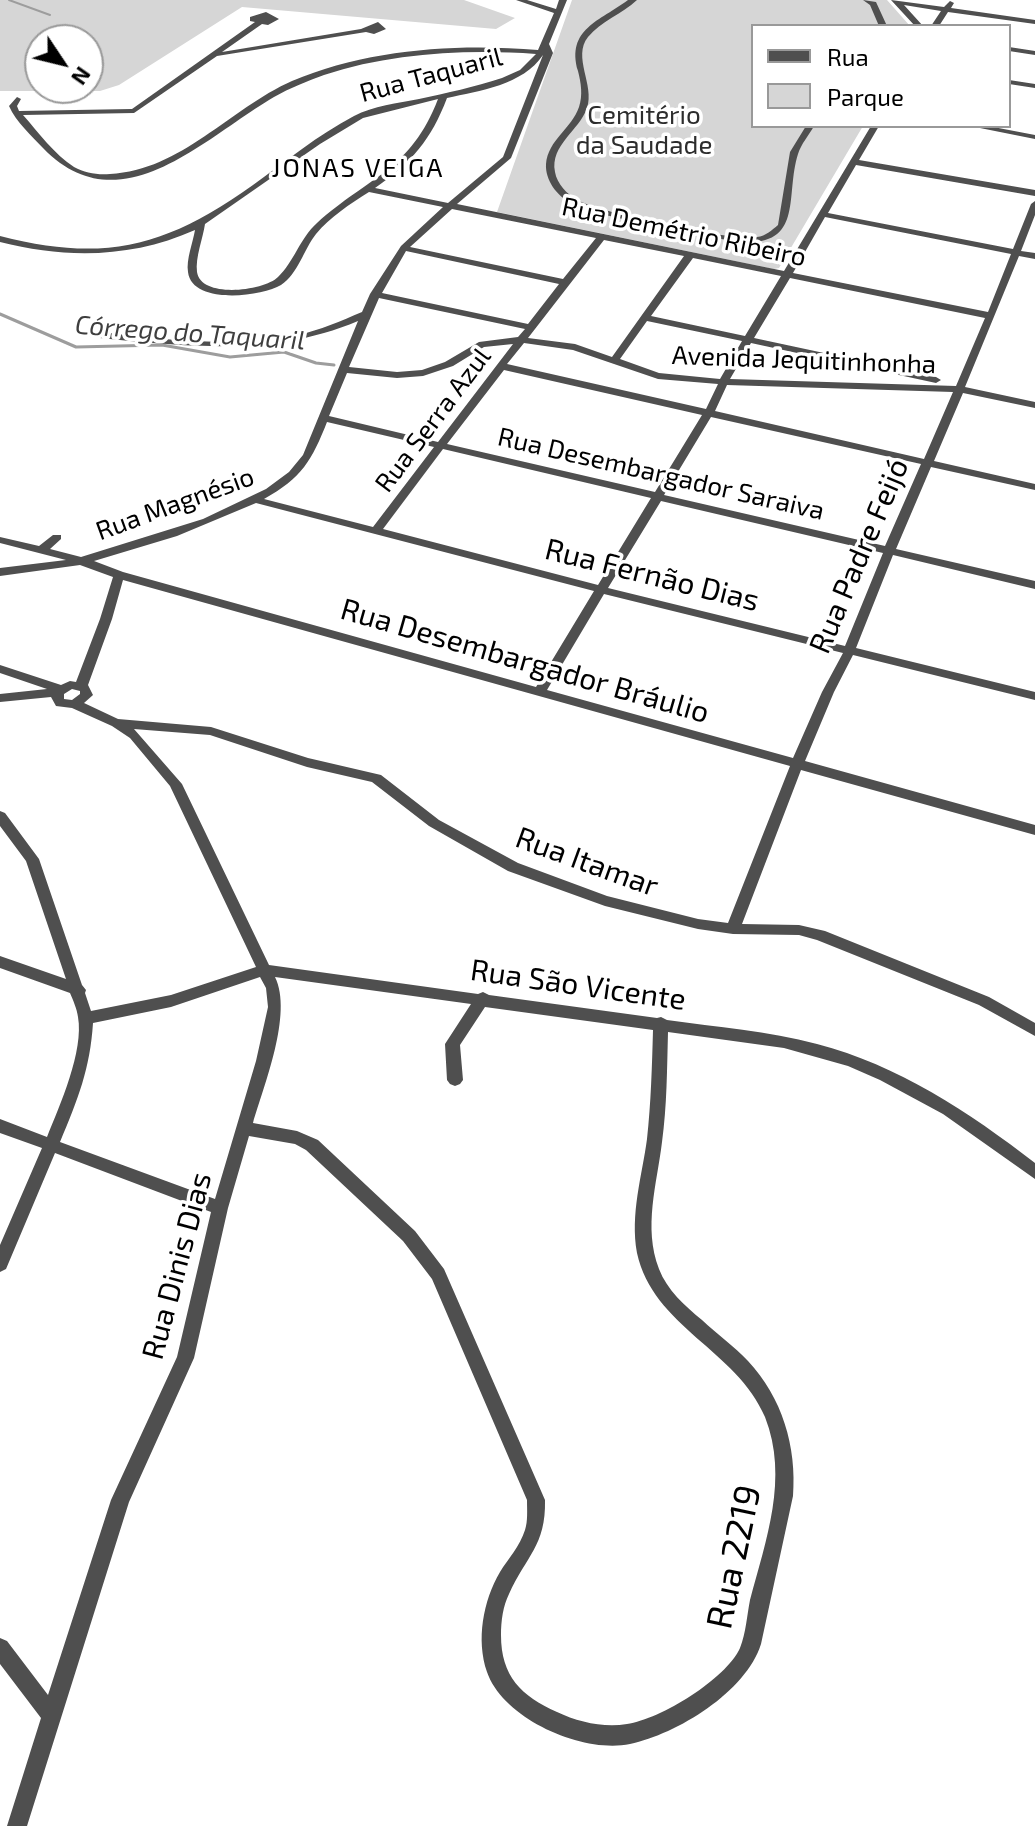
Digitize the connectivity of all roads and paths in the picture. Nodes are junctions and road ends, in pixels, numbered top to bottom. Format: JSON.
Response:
{"nodes":[{"id":1,"x":520,"y":0,"type":"edge"},
{"id":2,"x":563,"y":0,"type":"edge"},
{"id":3,"x":633,"y":0,"type":"edge"},
{"id":4,"x":867,"y":0,"type":"edge"},
{"id":5,"x":951,"y":0,"type":"edge"},
{"id":6,"x":895,"y":1,"type":"edge"},
{"id":7,"x":946,"y":8,"type":"junction"},
{"id":8,"x":558,"y":12,"type":"junction"},
{"id":9,"x":1035,"y":22,"type":"edge"},
{"id":10,"x":259,"y":23,"type":"dead end"},
{"id":11,"x":882,"y":24,"type":"edge"},
{"id":12,"x":917,"y":24,"type":"edge"},
{"id":13,"x":936,"y":24,"type":"edge"},
{"id":14,"x":365,"y":30,"type":"dead end"},
{"id":15,"x":1011,"y":49,"type":"edge"},
{"id":16,"x":544,"y":50,"type":"junction"},
{"id":17,"x":1035,"y":53,"type":"edge"},
{"id":18,"x":215,"y":56,"type":"junction"},
{"id":19,"x":1011,"y":82,"type":"edge"},
{"id":20,"x":1035,"y":86,"type":"edge"},
{"id":21,"x":444,"y":95,"type":"junction"},
{"id":22,"x":17,"y":99,"type":"dead end"},
{"id":23,"x":66,"y":112,"type":"junction"},
{"id":24,"x":16,"y":113,"type":"junction"},
{"id":25,"x":809,"y":128,"type":"edge"},
{"id":26,"x":874,"y":128,"type":"edge"},
{"id":27,"x":985,"y":128,"type":"edge"},
{"id":28,"x":31,"y":129,"type":"junction"},
{"id":29,"x":1035,"y":137,"type":"edge"},
{"id":30,"x":856,"y":162,"type":"junction"},
{"id":31,"x":368,"y":189,"type":"junction"},
{"id":32,"x":1035,"y":193,"type":"edge"},
{"id":33,"x":1035,"y":204,"type":"edge"},
{"id":34,"x":448,"y":206,"type":"junction"},
{"id":35,"x":822,"y":214,"type":"junction"},
{"id":36,"x":201,"y":222,"type":"junction"},
{"id":37,"x":602,"y":237,"type":"junction"},
{"id":38,"x":0,"y":239,"type":"edge"},
{"id":39,"x":404,"y":248,"type":"junction"},
{"id":40,"x":1016,"y":252,"type":"junction"},
{"id":41,"x":690,"y":255,"type":"junction"},
{"id":42,"x":1035,"y":256,"type":"edge"},
{"id":43,"x":786,"y":275,"type":"junction"},
{"id":44,"x":565,"y":282,"type":"junction"},
{"id":45,"x":375,"y":294,"type":"junction"},
{"id":46,"x":366,"y":314,"type":"junction"},
{"id":47,"x":991,"y":316,"type":"junction"},
{"id":48,"x":646,"y":318,"type":"junction"},
{"id":49,"x":80,"y":333,"type":"dead end"},
{"id":50,"x":525,"y":334,"type":"junction"},
{"id":51,"x":748,"y":340,"type":"junction"},
{"id":52,"x":616,"y":358,"type":"junction"},
{"id":53,"x":346,"y":366,"type":"junction"},
{"id":54,"x":501,"y":366,"type":"junction"},
{"id":55,"x":725,"y":379,"type":"junction"},
{"id":56,"x":896,"y":379,"type":"junction"},
{"id":57,"x":958,"y":385,"type":"junction"},
{"id":58,"x":1035,"y":402,"type":"edge"},
{"id":59,"x":707,"y":414,"type":"junction"},
{"id":60,"x":323,"y":418,"type":"junction"},
{"id":61,"x":442,"y":446,"type":"junction"},
{"id":62,"x":927,"y":463,"type":"junction"},
{"id":63,"x":1035,"y":487,"type":"edge"},
{"id":64,"x":659,"y":496,"type":"junction"},
{"id":65,"x":257,"y":500,"type":"junction"},
{"id":66,"x":376,"y":531,"type":"junction"},
{"id":67,"x":57,"y":537,"type":"dead end"},
{"id":68,"x":0,"y":540,"type":"edge"},
{"id":69,"x":890,"y":550,"type":"junction"},
{"id":70,"x":41,"y":551,"type":"junction"},
{"id":71,"x":85,"y":560,"type":"junction"},
{"id":72,"x":0,"y":572,"type":"edge"},
{"id":73,"x":119,"y":575,"type":"junction"},
{"id":74,"x":1035,"y":585,"type":"edge"},
{"id":75,"x":603,"y":590,"type":"junction"},
{"id":76,"x":849,"y":652,"type":"junction"},
{"id":77,"x":0,"y":669,"type":"edge"},
{"id":78,"x":539,"y":692,"type":"junction"},
{"id":79,"x":59,"y":693,"type":"junction"},
{"id":80,"x":80,"y":696,"type":"junction"},
{"id":81,"x":1035,"y":696,"type":"edge"},
{"id":82,"x":0,"y":698,"type":"edge"},
{"id":83,"x":127,"y":727,"type":"junction"},
{"id":84,"x":797,"y":764,"type":"junction"},
{"id":85,"x":0,"y":816,"type":"edge"},
{"id":86,"x":1035,"y":830,"type":"edge"},
{"id":87,"x":733,"y":929,"type":"junction"},
{"id":88,"x":0,"y":962,"type":"edge"},
{"id":89,"x":264,"y":970,"type":"junction"},
{"id":90,"x":79,"y":990,"type":"junction"},
{"id":91,"x":483,"y":998,"type":"junction"},
{"id":92,"x":86,"y":1018,"type":"junction"},
{"id":93,"x":661,"y":1023,"type":"junction"},
{"id":94,"x":1035,"y":1030,"type":"edge"},
{"id":95,"x":455,"y":1080,"type":"dead end"},
{"id":96,"x":0,"y":1126,"type":"edge"},
{"id":97,"x":244,"y":1128,"type":"junction"},
{"id":98,"x":53,"y":1145,"type":"junction"},
{"id":99,"x":1035,"y":1172,"type":"edge"},
{"id":100,"x":220,"y":1208,"type":"junction"},
{"id":101,"x":0,"y":1264,"type":"edge"},
{"id":102,"x":0,"y":1648,"type":"edge"},
{"id":103,"x":52,"y":1716,"type":"junction"},
{"id":104,"x":22,"y":1824,"type":"edge"}],
"edges":[{"from":1,"to":8,"type":"street"},
{"from":2,"to":8,"type":"street","name":"Rua Taquaril"},
{"from":3,"to":25,"type":"street"},
{"from":4,"to":11,"type":"street"},
{"from":5,"to":7,"type":"street"},
{"from":6,"to":7,"type":"street"},
{"from":6,"to":12,"type":"street"},
{"from":7,"to":9,"type":"street"},
{"from":7,"to":13,"type":"street"},
{"from":8,"to":16,"type":"street","name":"Rua Taquaril"},
{"from":10,"to":18,"type":"street"},
{"from":14,"to":18,"type":"street"},
{"from":15,"to":17,"type":"street"},
{"from":16,"to":21,"type":"street","name":"Rua Taquaril"},
{"from":16,"to":28,"type":"street"},
{"from":16,"to":34,"type":"street","name":"Rua Magnésio"},
{"from":18,"to":23,"type":"street"},
{"from":19,"to":20,"type":"street"},
{"from":21,"to":31,"type":"street"},
{"from":21,"to":36,"type":"street","name":"Rua Taquaril"},
{"from":22,"to":24,"type":"street"},
{"from":23,"to":24,"type":"street"},
{"from":23,"to":28,"type":"street"},
{"from":24,"to":28,"type":"street"},
{"from":26,"to":30,"type":"street"},
{"from":27,"to":29,"type":"street"},
{"from":30,"to":32,"type":"street"},
{"from":30,"to":35,"type":"street"},
{"from":31,"to":34,"type":"street","name":"Rua Demétrio Ribeiro"},
{"from":31,"to":36,"type":"street"},
{"from":33,"to":40,"type":"street","name":"Rua Padre Feijó"},
{"from":34,"to":37,"type":"street","name":"Rua Demétrio Ribeiro"},
{"from":34,"to":39,"type":"street","name":"Rua Magnésio"},
{"from":35,"to":40,"type":"street"},
{"from":35,"to":43,"type":"street"},
{"from":36,"to":38,"type":"street","name":"Rua Taquaril"},
{"from":37,"to":41,"type":"street","name":"Rua Demétrio Ribeiro"},
{"from":37,"to":44,"type":"street","name":"Rua Serra Azul"},
{"from":39,"to":44,"type":"street"},
{"from":39,"to":45,"type":"street","name":"Rua Magnésio"},
{"from":40,"to":42,"type":"street"},
{"from":40,"to":47,"type":"street","name":"Rua Padre Feijó"},
{"from":41,"to":43,"type":"street","name":"Rua Demétrio Ribeiro"},
{"from":41,"to":48,"type":"street"},
{"from":43,"to":47,"type":"street","name":"Rua Demétrio Ribeiro"},
{"from":43,"to":51,"type":"street"},
{"from":44,"to":50,"type":"street","name":"Rua Serra Azul"},
{"from":45,"to":46,"type":"street","name":"Rua Magnésio"},
{"from":45,"to":50,"type":"street"},
{"from":46,"to":49,"type":"street"},
{"from":46,"to":53,"type":"street","name":"Rua Magnésio"},
{"from":47,"to":57,"type":"street","name":"Rua Padre Feijó"},
{"from":48,"to":51,"type":"street"},
{"from":48,"to":52,"type":"street"},
{"from":50,"to":52,"type":"street","name":"Avenida Jequitinhonha"},
{"from":50,"to":53,"type":"street","name":"Avenida Jequitinhonha"},
{"from":50,"to":54,"type":"street","name":"Rua Serra Azul"},
{"from":51,"to":55,"type":"street"},
{"from":51,"to":56,"type":"street"},
{"from":52,"to":55,"type":"street","name":"Avenida Jequitinhonha"},
{"from":53,"to":60,"type":"street","name":"Rua Magnésio"},
{"from":54,"to":59,"type":"street"},
{"from":54,"to":61,"type":"street","name":"Rua Serra Azul"},
{"from":55,"to":56,"type":"street","name":"Avenida Jequitinhonha"},
{"from":55,"to":59,"type":"street"},
{"from":56,"to":57,"type":"street","name":"Avenida Jequitinhonha"},
{"from":57,"to":58,"type":"street","name":"Avenida Jequitinhonha"},
{"from":57,"to":62,"type":"street","name":"Rua Padre Feijó"},
{"from":59,"to":62,"type":"street"},
{"from":59,"to":64,"type":"street"},
{"from":60,"to":61,"type":"street","name":"Rua Desembargador Saraiva"},
{"from":60,"to":65,"type":"street","name":"Rua Magnésio"},
{"from":61,"to":64,"type":"street","name":"Rua Desembargador Saraiva"},
{"from":61,"to":66,"type":"street","name":"Rua Serra Azul"},
{"from":62,"to":63,"type":"street"},
{"from":62,"to":69,"type":"street","name":"Rua Padre Feijó"},
{"from":64,"to":69,"type":"street","name":"Rua Desembargador Saraiva"},
{"from":64,"to":75,"type":"street"},
{"from":65,"to":66,"type":"street","name":"Rua Fernão Dias"},
{"from":65,"to":71,"type":"street","name":"Rua Magnésio"},
{"from":66,"to":75,"type":"street","name":"Rua Fernão Dias"},
{"from":67,"to":70,"type":"street"},
{"from":68,"to":70,"type":"street","name":"Rua Desembargador Bráulio"},
{"from":69,"to":74,"type":"street","name":"Rua Desembargador Saraiva"},
{"from":69,"to":76,"type":"street","name":"Rua Padre Feijó"},
{"from":70,"to":71,"type":"street","name":"Rua Desembargador Bráulio"},
{"from":71,"to":72,"type":"street"},
{"from":71,"to":73,"type":"street","name":"Rua Desembargador Bráulio"},
{"from":73,"to":78,"type":"street","name":"Rua Desembargador Bráulio"},
{"from":73,"to":80,"type":"street"},
{"from":75,"to":76,"type":"street","name":"Rua Fernão Dias"},
{"from":75,"to":78,"type":"street"},
{"from":76,"to":81,"type":"street","name":"Rua Fernão Dias"},
{"from":76,"to":84,"type":"street","name":"Rua Padre Feijó"},
{"from":77,"to":79,"type":"street"},
{"from":78,"to":84,"type":"street","name":"Rua Desembargador Bráulio"},
{"from":79,"to":80,"type":"street"},
{"from":79,"to":80,"type":"street","name":"Rua Dinis Dias"},
{"from":79,"to":82,"type":"street"},
{"from":80,"to":83,"type":"street","name":"Rua Dinis Dias"},
{"from":83,"to":87,"type":"street","name":"Rua Itamar"},
{"from":83,"to":89,"type":"street","name":"Rua Dinis Dias"},
{"from":84,"to":86,"type":"street","name":"Rua Desembargador Bráulio"},
{"from":84,"to":87,"type":"street","name":"Rua Padre Feijó"},
{"from":85,"to":90,"type":"street"},
{"from":87,"to":94,"type":"street","name":"Rua Itamar"},
{"from":88,"to":90,"type":"street"},
{"from":89,"to":91,"type":"street","name":"Rua São Vicente"},
{"from":89,"to":92,"type":"street","name":"Rua São Vicente"},
{"from":89,"to":97,"type":"street","name":"Rua Dinis Dias"},
{"from":90,"to":92,"type":"street"},
{"from":91,"to":93,"type":"street","name":"Rua São Vicente"},
{"from":91,"to":95,"type":"street"},
{"from":92,"to":98,"type":"street"},
{"from":93,"to":97,"type":"street","name":"Rua 2219"},
{"from":93,"to":99,"type":"street","name":"Rua São Vicente"},
{"from":96,"to":98,"type":"street"},
{"from":97,"to":100,"type":"street","name":"Rua Dinis Dias"},
{"from":98,"to":100,"type":"street"},
{"from":98,"to":101,"type":"street"},
{"from":100,"to":103,"type":"street","name":"Rua Dinis Dias"},
{"from":102,"to":103,"type":"street"},
{"from":103,"to":104,"type":"street","name":"Rua Dinis Dias"}]}
